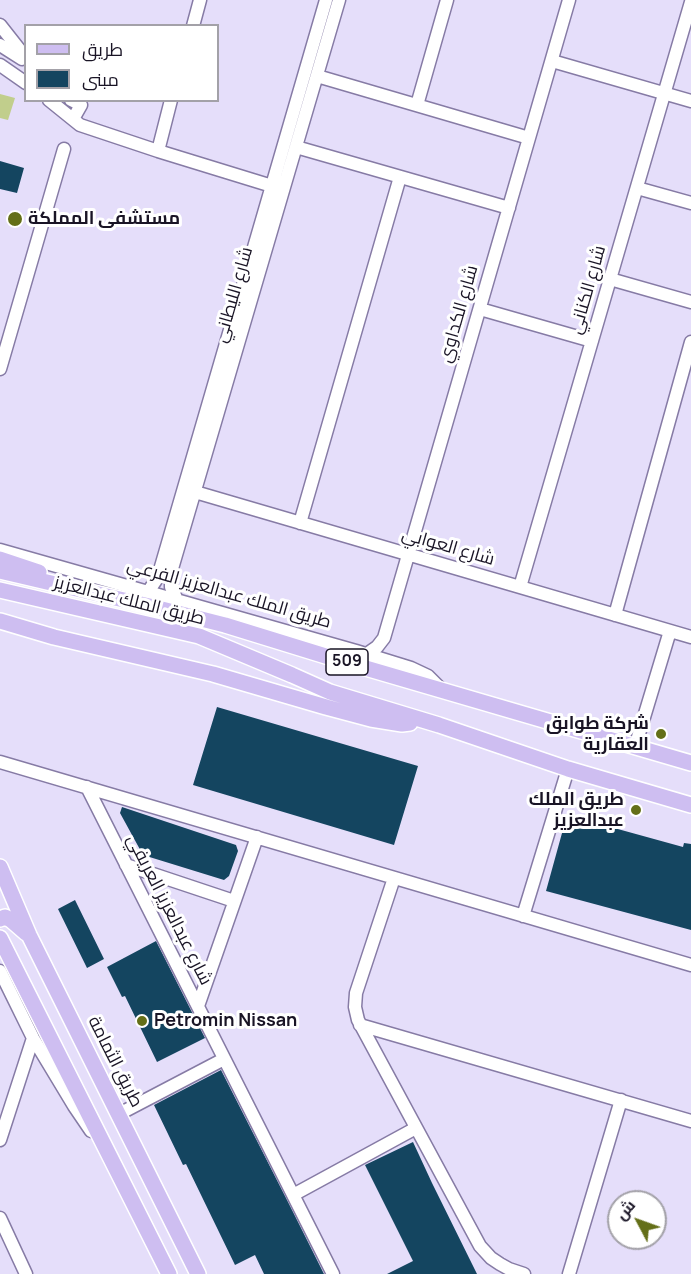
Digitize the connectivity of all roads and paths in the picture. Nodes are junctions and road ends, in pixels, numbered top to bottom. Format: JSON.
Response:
{"nodes":[{"id":1,"x":200,"y":0,"type":"edge"},
{"id":2,"x":326,"y":0,"type":"edge"},
{"id":3,"x":339,"y":0,"type":"edge"},
{"id":4,"x":447,"y":0,"type":"edge"},
{"id":5,"x":569,"y":0,"type":"edge"},
{"id":6,"x":691,"y":2,"type":"edge"},
{"id":7,"x":194,"y":24,"type":"edge"},
{"id":8,"x":0,"y":26,"type":"edge"},
{"id":9,"x":0,"y":45,"type":"edge"},
{"id":10,"x":24,"y":57,"type":"edge"},
{"id":11,"x":24,"y":59,"type":"edge"},
{"id":12,"x":552,"y":61,"type":"junction"},
{"id":13,"x":0,"y":65,"type":"edge"},
{"id":14,"x":317,"y":76,"type":"junction"},
{"id":15,"x":24,"y":81,"type":"edge"},
{"id":16,"x":664,"y":94,"type":"junction"},
{"id":17,"x":691,"y":101,"type":"edge"},
{"id":18,"x":52,"y":102,"type":"edge"},
{"id":19,"x":170,"y":102,"type":"edge"},
{"id":20,"x":76,"y":103,"type":"edge"},
{"id":21,"x":417,"y":105,"type":"junction"},
{"id":22,"x":73,"y":119,"type":"junction"},
{"id":23,"x":529,"y":138,"type":"junction"},
{"id":24,"x":296,"y":147,"type":"junction"},
{"id":25,"x":64,"y":149,"type":"dead end"},
{"id":26,"x":158,"y":151,"type":"junction"},
{"id":27,"x":400,"y":177,"type":"junction"},
{"id":28,"x":272,"y":186,"type":"junction"},
{"id":29,"x":637,"y":188,"type":"junction"},
{"id":30,"x":691,"y":203,"type":"edge"},
{"id":31,"x":509,"y":208,"type":"junction"},
{"id":32,"x":610,"y":279,"type":"junction"},
{"id":33,"x":691,"y":302,"type":"edge"},
{"id":34,"x":480,"y":309,"type":"junction"},
{"id":35,"x":592,"y":341,"type":"junction"},
{"id":36,"x":691,"y":342,"type":"edge"},
{"id":37,"x":0,"y":369,"type":"edge"},
{"id":38,"x":195,"y":492,"type":"junction"},
{"id":39,"x":300,"y":523,"type":"junction"},
{"id":40,"x":0,"y":550,"type":"edge"},
{"id":41,"x":408,"y":554,"type":"junction"},
{"id":42,"x":0,"y":559,"type":"edge"},
{"id":43,"x":0,"y":571,"type":"edge"},
{"id":44,"x":520,"y":587,"type":"junction"},
{"id":45,"x":71,"y":588,"type":"junction"},
{"id":46,"x":0,"y":590,"type":"edge"},
{"id":47,"x":148,"y":592,"type":"junction"},
{"id":48,"x":177,"y":600,"type":"junction"},
{"id":49,"x":615,"y":615,"type":"junction"},
{"id":50,"x":0,"y":621,"type":"edge"},
{"id":51,"x":670,"y":632,"type":"junction"},
{"id":52,"x":384,"y":638,"type":"junction"},
{"id":53,"x":691,"y":638,"type":"edge"},
{"id":54,"x":367,"y":654,"type":"junction"},
{"id":55,"x":389,"y":661,"type":"junction"},
{"id":56,"x":441,"y":689,"type":"junction"},
{"id":57,"x":424,"y":721,"type":"junction"},
{"id":58,"x":635,"y":747,"type":"junction"},
{"id":59,"x":0,"y":762,"type":"edge"},
{"id":60,"x":691,"y":763,"type":"edge"},
{"id":61,"x":568,"y":769,"type":"junction"},
{"id":62,"x":87,"y":787,"type":"junction"},
{"id":63,"x":691,"y":805,"type":"edge"},
{"id":64,"x":256,"y":837,"type":"junction"},
{"id":65,"x":126,"y":865,"type":"junction"},
{"id":66,"x":0,"y":867,"type":"edge"},
{"id":67,"x":394,"y":878,"type":"junction"},
{"id":68,"x":0,"y":893,"type":"edge"},
{"id":69,"x":234,"y":901,"type":"junction"},
{"id":70,"x":523,"y":916,"type":"junction"},
{"id":71,"x":0,"y":919,"type":"edge"},
{"id":72,"x":29,"y":935,"type":"junction"},
{"id":73,"x":0,"y":938,"type":"edge"},
{"id":74,"x":691,"y":965,"type":"edge"},
{"id":75,"x":0,"y":971,"type":"edge"},
{"id":76,"x":198,"y":1006,"type":"junction"},
{"id":77,"x":360,"y":1025,"type":"junction"},
{"id":78,"x":33,"y":1038,"type":"junction"},
{"id":79,"x":224,"y":1059,"type":"junction"},
{"id":80,"x":621,"y":1101,"type":"junction"},
{"id":81,"x":119,"y":1114,"type":"junction"},
{"id":82,"x":691,"y":1121,"type":"edge"},
{"id":83,"x":416,"y":1128,"type":"junction"},
{"id":84,"x":0,"y":1140,"type":"edge"},
{"id":85,"x":114,"y":1165,"type":"junction"},
{"id":86,"x":293,"y":1195,"type":"junction"},
{"id":87,"x":0,"y":1218,"type":"edge"},
{"id":88,"x":26,"y":1274,"type":"edge"},
{"id":89,"x":169,"y":1274,"type":"edge"},
{"id":90,"x":198,"y":1274,"type":"edge"},
{"id":91,"x":333,"y":1274,"type":"edge"},
{"id":92,"x":524,"y":1274,"type":"edge"},
{"id":93,"x":569,"y":1274,"type":"edge"}],
"edges":[{"from":1,"to":7,"type":"street"},
{"from":2,"to":28,"type":"street","name":"شارع الليطاني"},
{"from":3,"to":14,"type":"street","name":"شارع الليطاني"},
{"from":4,"to":21,"type":"street"},
{"from":5,"to":12,"type":"street","name":"شارع الكداوي"},
{"from":6,"to":16,"type":"street","name":"شارع الكناني"},
{"from":8,"to":10,"type":"street"},
{"from":9,"to":11,"type":"street"},
{"from":12,"to":16,"type":"street"},
{"from":12,"to":23,"type":"street","name":"شارع الكداوي"},
{"from":13,"to":15,"type":"street"},
{"from":14,"to":21,"type":"street"},
{"from":14,"to":24,"type":"street","name":"شارع الليطاني"},
{"from":16,"to":17,"type":"street"},
{"from":16,"to":29,"type":"street","name":"شارع الكناني"},
{"from":18,"to":22,"type":"street"},
{"from":19,"to":26,"type":"street"},
{"from":20,"to":22,"type":"street"},
{"from":21,"to":23,"type":"street"},
{"from":22,"to":26,"type":"street"},
{"from":23,"to":31,"type":"street","name":"شارع الكداوي"},
{"from":24,"to":27,"type":"street"},
{"from":24,"to":38,"type":"street","name":"شارع الليطاني"},
{"from":25,"to":37,"type":"street"},
{"from":26,"to":28,"type":"street"},
{"from":27,"to":31,"type":"street"},
{"from":27,"to":39,"type":"street"},
{"from":28,"to":47,"type":"street","name":"شارع الليطاني"},
{"from":29,"to":30,"type":"street"},
{"from":29,"to":32,"type":"street","name":"شارع الكناني"},
{"from":31,"to":34,"type":"street","name":"شارع الكداوي"},
{"from":32,"to":33,"type":"street"},
{"from":32,"to":35,"type":"street","name":"شارع الكناني"},
{"from":34,"to":35,"type":"street"},
{"from":34,"to":41,"type":"street","name":"شارع الكداوي"},
{"from":35,"to":44,"type":"street","name":"شارع الكناني"},
{"from":36,"to":49,"type":"street"},
{"from":38,"to":39,"type":"street","name":"شارع العوابي"},
{"from":38,"to":48,"type":"street","name":"شارع الليطاني"},
{"from":39,"to":41,"type":"street","name":"شارع العوابي"},
{"from":40,"to":47,"type":"street","name":"طريق الملك عبدالعزيز الفرعي"},
{"from":41,"to":44,"type":"street","name":"شارع العوابي"},
{"from":41,"to":52,"type":"street","name":"شارع الكداوي"},
{"from":42,"to":45,"type":"main road"},
{"from":43,"to":45,"type":"main road","name":"طريق الملك عبدالعزيز","number":"509"},
{"from":44,"to":49,"type":"street","name":"شارع العوابي"},
{"from":45,"to":56,"type":"main road","name":"طريق الملك عبدالعزيز","number":"509"},
{"from":46,"to":57,"type":"main road","name":"طريق الملك عبدالعزيز","number":"509"},
{"from":47,"to":48,"type":"street","name":"طريق الملك عبدالعزيز الفرعي"},
{"from":48,"to":54,"type":"street","name":"طريق الملك عبدالعزيز الفرعي"},
{"from":49,"to":51,"type":"street","name":"شارع العوابي"},
{"from":50,"to":57,"type":"main road"},
{"from":51,"to":53,"type":"street","name":"شارع العوابي"},
{"from":51,"to":58,"type":"street"},
{"from":52,"to":54,"type":"street"},
{"from":52,"to":55,"type":"street","name":"شارع الكداوي"},
{"from":54,"to":55,"type":"street","name":"طريق الملك عبدالعزيز الفرعي"},
{"from":55,"to":56,"type":"street","name":"طريق الملك عبدالعزيز الفرعي"},
{"from":56,"to":58,"type":"main road","name":"طريق الملك عبدالعزيز","number":"509"},
{"from":57,"to":61,"type":"main road","name":"طريق الملك عبدالعزيز","number":"509"},
{"from":58,"to":60,"type":"main road","name":"طريق الملك عبدالعزيز","number":"509"},
{"from":59,"to":62,"type":"street"},
{"from":61,"to":63,"type":"main road","name":"طريق الملك عبدالعزيز","number":"509"},
{"from":61,"to":70,"type":"street"},
{"from":62,"to":64,"type":"street"},
{"from":62,"to":65,"type":"street","name":"شارع عبدالعزيز العريفي"},
{"from":64,"to":67,"type":"street"},
{"from":64,"to":69,"type":"street"},
{"from":65,"to":69,"type":"street"},
{"from":65,"to":76,"type":"street","name":"شارع عبدالعزيز العريفي"},
{"from":66,"to":72,"type":"main road","name":"طريق الثمامة"},
{"from":67,"to":70,"type":"street"},
{"from":67,"to":77,"type":"street"},
{"from":68,"to":72,"type":"main road"},
{"from":69,"to":76,"type":"street"},
{"from":70,"to":74,"type":"street"},
{"from":71,"to":72,"type":"main road"},
{"from":72,"to":81,"type":"main road","name":"طريق الثمامة"},
{"from":73,"to":85,"type":"main road"},
{"from":75,"to":78,"type":"street"},
{"from":76,"to":79,"type":"street","name":"شارع عبدالعزيز العريفي"},
{"from":77,"to":80,"type":"street"},
{"from":77,"to":83,"type":"street"},
{"from":78,"to":84,"type":"street"},
{"from":78,"to":85,"type":"street"},
{"from":79,"to":81,"type":"street"},
{"from":79,"to":86,"type":"street","name":"شارع عبدالعزيز العريفي"},
{"from":80,"to":82,"type":"street"},
{"from":80,"to":93,"type":"street"},
{"from":81,"to":90,"type":"main road","name":"طريق الثمامة"},
{"from":83,"to":86,"type":"street"},
{"from":83,"to":92,"type":"street"},
{"from":85,"to":89,"type":"main road"},
{"from":86,"to":91,"type":"street","name":"شارع عبدالعزيز العريفي"},
{"from":87,"to":88,"type":"street"}]}
